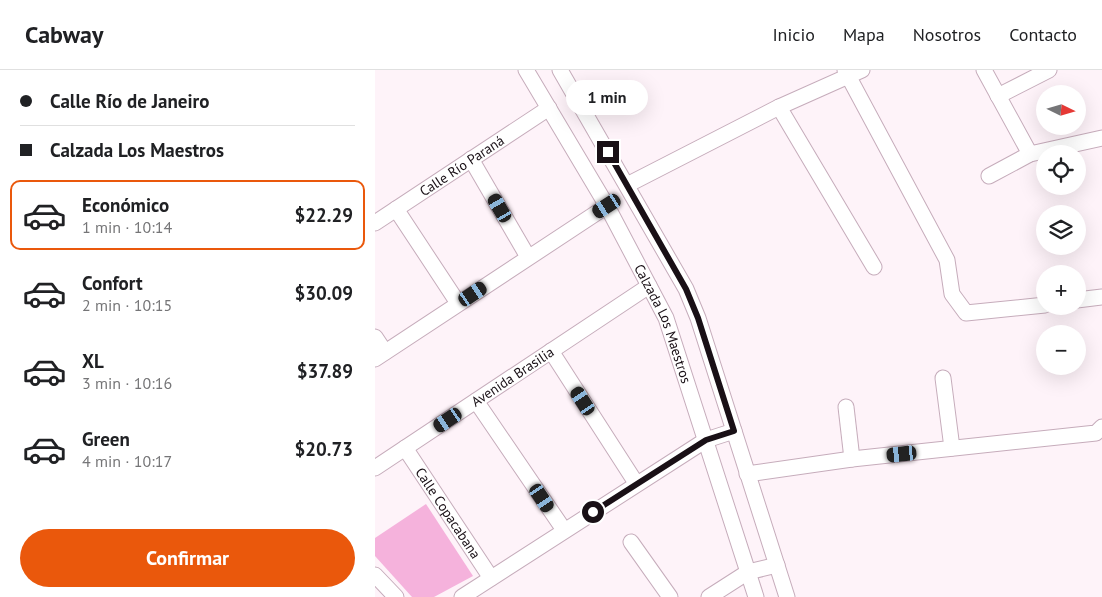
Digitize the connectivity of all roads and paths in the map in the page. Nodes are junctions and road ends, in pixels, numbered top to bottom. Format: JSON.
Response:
{"nodes":[{"id":1,"x":526,"y":70,"type":"edge"},
{"id":2,"x":560,"y":70,"type":"edge"},
{"id":3,"x":861,"y":70,"type":"edge"},
{"id":4,"x":984,"y":70,"type":"edge"},
{"id":5,"x":1049,"y":70,"type":"edge"},
{"id":6,"x":845,"y":73,"type":"edge"},
{"id":7,"x":998,"y":96,"type":"junction"},
{"id":8,"x":779,"y":107,"type":"junction"},
{"id":9,"x":549,"y":108,"type":"junction"},
{"id":10,"x":1102,"y":138,"type":"edge"},
{"id":11,"x":1030,"y":154,"type":"junction"},
{"id":12,"x":471,"y":159,"type":"junction"},
{"id":13,"x":989,"y":176,"type":"dead end"},
{"id":14,"x":627,"y":185,"type":"junction"},
{"id":15,"x":607,"y":206,"type":"junction"},
{"id":16,"x":396,"y":209,"type":"junction"},
{"id":17,"x":375,"y":223,"type":"edge"},
{"id":18,"x":528,"y":257,"type":"junction"},
{"id":19,"x":874,"y":267,"type":"dead end"},
{"id":20,"x":649,"y":286,"type":"junction"},
{"id":21,"x":1102,"y":297,"type":"edge"},
{"id":22,"x":1086,"y":299,"type":"edge"},
{"id":23,"x":459,"y":303,"type":"junction"},
{"id":24,"x":1036,"y":306,"type":"edge"},
{"id":25,"x":375,"y":337,"type":"edge"},
{"id":26,"x":551,"y":351,"type":"junction"},
{"id":27,"x":380,"y":355,"type":"edge"},
{"id":28,"x":943,"y":378,"type":"dead end"},
{"id":29,"x":476,"y":401,"type":"junction"},
{"id":30,"x":846,"y":407,"type":"dead end"},
{"id":31,"x":1102,"y":426,"type":"edge"},
{"id":32,"x":734,"y":431,"type":"junction"},
{"id":33,"x":706,"y":440,"type":"junction"},
{"id":34,"x":405,"y":448,"type":"junction"},
{"id":35,"x":952,"y":448,"type":"junction"},
{"id":36,"x":852,"y":459,"type":"junction"},
{"id":37,"x":375,"y":468,"type":"edge"},
{"id":38,"x":747,"y":474,"type":"junction"},
{"id":39,"x":636,"y":483,"type":"junction"},
{"id":40,"x":564,"y":530,"type":"junction"},
{"id":41,"x":631,"y":542,"type":"dead end"},
{"id":42,"x":777,"y":566,"type":"junction"},
{"id":43,"x":748,"y":572,"type":"junction"},
{"id":44,"x":375,"y":575,"type":"edge"},
{"id":45,"x":491,"y":578,"type":"junction"},
{"id":46,"x":396,"y":597,"type":"edge"},
{"id":47,"x":462,"y":597,"type":"edge"},
{"id":48,"x":670,"y":597,"type":"edge"},
{"id":49,"x":709,"y":597,"type":"edge"},
{"id":50,"x":756,"y":597,"type":"edge"},
{"id":51,"x":787,"y":597,"type":"edge"}],
"edges":[{"from":1,"to":9,"type":"street","name":"Calzada Los Maestros"},
{"from":2,"to":14,"type":"street"},
{"from":3,"to":6,"type":"street"},
{"from":4,"to":7,"type":"street"},
{"from":5,"to":7,"type":"street"},
{"from":6,"to":8,"type":"street"},
{"from":6,"to":24,"type":"street"},
{"from":7,"to":11,"type":"street"},
{"from":8,"to":14,"type":"street"},
{"from":8,"to":19,"type":"street"},
{"from":9,"to":12,"type":"street","name":"Calle Río Paraná"},
{"from":9,"to":15,"type":"street","name":"Calzada Los Maestros"},
{"from":10,"to":11,"type":"street"},
{"from":11,"to":13,"type":"street"},
{"from":12,"to":16,"type":"street","name":"Calle Río Paraná"},
{"from":12,"to":18,"type":"street"},
{"from":14,"to":32,"type":"street"},
{"from":15,"to":18,"type":"street"},
{"from":15,"to":20,"type":"street","name":"Calzada Los Maestros"},
{"from":16,"to":17,"type":"street","name":"Calle Río Paraná"},
{"from":16,"to":23,"type":"street"},
{"from":18,"to":23,"type":"street"},
{"from":20,"to":26,"type":"street","name":"Avenida Brasilia"},
{"from":20,"to":33,"type":"street","name":"Calzada Los Maestros"},
{"from":21,"to":22,"type":"street"},
{"from":23,"to":27,"type":"street"},
{"from":25,"to":27,"type":"street"},
{"from":26,"to":29,"type":"street","name":"Avenida Brasilia"},
{"from":26,"to":39,"type":"street"},
{"from":28,"to":35,"type":"street"},
{"from":29,"to":34,"type":"street","name":"Avenida Brasilia"},
{"from":29,"to":40,"type":"street"},
{"from":30,"to":36,"type":"street"},
{"from":31,"to":35,"type":"street"},
{"from":32,"to":33,"type":"street"},
{"from":32,"to":38,"type":"street"},
{"from":33,"to":39,"type":"street"},
{"from":33,"to":43,"type":"street","name":"Calzada Los Maestros"},
{"from":34,"to":37,"type":"street","name":"Avenida Brasilia"},
{"from":34,"to":45,"type":"street","name":"Calle Copacabana"},
{"from":35,"to":36,"type":"street"},
{"from":36,"to":38,"type":"street"},
{"from":38,"to":42,"type":"street"},
{"from":39,"to":40,"type":"street"},
{"from":40,"to":45,"type":"street"},
{"from":41,"to":48,"type":"street"},
{"from":42,"to":43,"type":"street"},
{"from":42,"to":51,"type":"street"},
{"from":43,"to":49,"type":"street"},
{"from":43,"to":50,"type":"street","name":"Calzada Los Maestros"},
{"from":44,"to":46,"type":"street"},
{"from":45,"to":47,"type":"street"}]}
